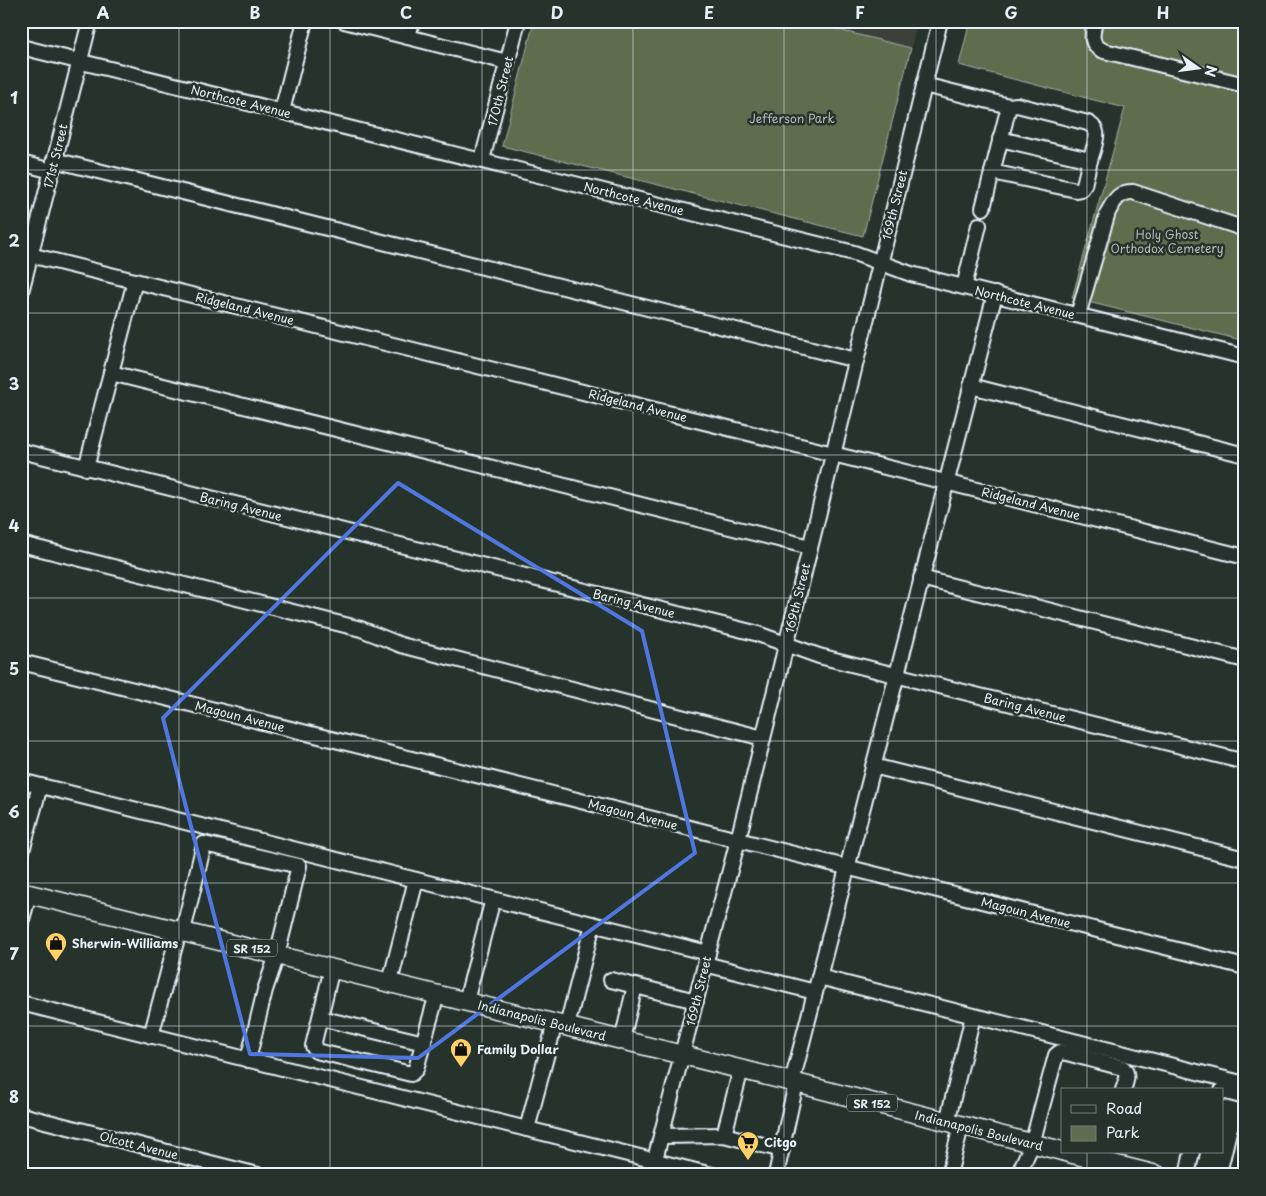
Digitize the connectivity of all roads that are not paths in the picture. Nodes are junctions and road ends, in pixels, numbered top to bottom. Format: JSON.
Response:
{"nodes":[{"id":1,"x":90,"y":21,"type":"edge"},
{"id":2,"x":305,"y":21,"type":"edge"},
{"id":3,"x":344,"y":21,"type":"edge"},
{"id":4,"x":412,"y":21,"type":"edge"},
{"id":5,"x":518,"y":21,"type":"edge"},
{"id":6,"x":940,"y":21,"type":"edge"},
{"id":7,"x":1095,"y":21,"type":"edge"},
{"id":8,"x":408,"y":37,"type":"junction"},
{"id":9,"x":21,"y":47,"type":"edge"},
{"id":10,"x":79,"y":62,"type":"junction"},
{"id":11,"x":508,"y":62,"type":"junction"},
{"id":12,"x":924,"y":85,"type":"junction"},
{"id":13,"x":1245,"y":86,"type":"edge"},
{"id":14,"x":1008,"y":106,"type":"junction"},
{"id":15,"x":282,"y":111,"type":"junction"},
{"id":16,"x":1000,"y":139,"type":"junction"},
{"id":17,"x":482,"y":160,"type":"junction"},
{"id":18,"x":1090,"y":160,"type":"junction"},
{"id":19,"x":21,"y":164,"type":"edge"},
{"id":20,"x":53,"y":166,"type":"junction"},
{"id":21,"x":992,"y":172,"type":"junction"},
{"id":22,"x":983,"y":208,"type":"dead end"},
{"id":23,"x":979,"y":224,"type":"dead end"},
{"id":24,"x":1245,"y":230,"type":"edge"},
{"id":25,"x":30,"y":256,"type":"junction"},
{"id":26,"x":880,"y":262,"type":"junction"},
{"id":27,"x":23,"y":275,"type":"edge"},
{"id":28,"x":135,"y":282,"type":"junction"},
{"id":29,"x":964,"y":287,"type":"junction"},
{"id":30,"x":21,"y":292,"type":"edge"},
{"id":31,"x":994,"y":294,"type":"junction"},
{"id":32,"x":1078,"y":315,"type":"junction"},
{"id":33,"x":1245,"y":357,"type":"edge"},
{"id":34,"x":856,"y":360,"type":"junction"},
{"id":35,"x":111,"y":373,"type":"junction"},
{"id":36,"x":971,"y":386,"type":"junction"},
{"id":37,"x":21,"y":451,"type":"edge"},
{"id":38,"x":833,"y":454,"type":"junction"},
{"id":39,"x":1245,"y":455,"type":"edge"},
{"id":40,"x":86,"y":468,"type":"junction"},
{"id":41,"x":946,"y":482,"type":"junction"},
{"id":42,"x":21,"y":544,"type":"edge"},
{"id":43,"x":810,"y":547,"type":"junction"},
{"id":44,"x":1245,"y":557,"type":"edge"},
{"id":45,"x":921,"y":578,"type":"junction"},
{"id":46,"x":786,"y":644,"type":"junction"},
{"id":47,"x":1245,"y":660,"type":"edge"},
{"id":48,"x":21,"y":662,"type":"edge"},
{"id":49,"x":896,"y":675,"type":"junction"},
{"id":50,"x":763,"y":738,"type":"junction"},
{"id":51,"x":1245,"y":762,"type":"edge"},
{"id":52,"x":873,"y":766,"type":"junction"},
{"id":53,"x":21,"y":781,"type":"edge"},
{"id":54,"x":40,"y":786,"type":"junction"},
{"id":55,"x":28,"y":806,"type":"edge"},
{"id":56,"x":23,"y":838,"type":"edge"},
{"id":57,"x":738,"y":840,"type":"junction"},
{"id":58,"x":21,"y":854,"type":"edge"},
{"id":59,"x":1245,"y":859,"type":"edge"},
{"id":60,"x":847,"y":867,"type":"junction"},
{"id":61,"x":416,"y":880,"type":"junction"},
{"id":62,"x":25,"y":893,"type":"edge"},
{"id":63,"x":493,"y":899,"type":"junction"},
{"id":64,"x":21,"y":923,"type":"edge"},
{"id":65,"x":593,"y":924,"type":"junction"},
{"id":66,"x":181,"y":931,"type":"junction"},
{"id":67,"x":278,"y":955,"type":"junction"},
{"id":68,"x":706,"y":959,"type":"junction"},
{"id":69,"x":1245,"y":967,"type":"edge"},
{"id":70,"x":332,"y":968,"type":"junction"},
{"id":71,"x":818,"y":977,"type":"junction"},
{"id":72,"x":611,"y":980,"type":"dead end"},
{"id":73,"x":390,"y":982,"type":"junction"},
{"id":74,"x":635,"y":986,"type":"junction"},
{"id":75,"x":815,"y":992,"type":"junction"},
{"id":76,"x":438,"y":994,"type":"junction"},
{"id":77,"x":466,"y":1001,"type":"junction"},
{"id":78,"x":696,"y":1001,"type":"junction"},
{"id":79,"x":21,"y":1004,"type":"edge"},
{"id":80,"x":974,"y":1016,"type":"junction"},
{"id":81,"x":320,"y":1018,"type":"junction"},
{"id":82,"x":561,"y":1024,"type":"junction"},
{"id":83,"x":151,"y":1036,"type":"junction"},
{"id":84,"x":622,"y":1040,"type":"junction"},
{"id":85,"x":424,"y":1043,"type":"junction"},
{"id":86,"x":682,"y":1055,"type":"junction"},
{"id":87,"x":248,"y":1060,"type":"junction"},
{"id":88,"x":741,"y":1069,"type":"junction"},
{"id":89,"x":794,"y":1083,"type":"junction"},
{"id":90,"x":1245,"y":1084,"type":"edge"},
{"id":91,"x":1124,"y":1088,"type":"edge"},
{"id":92,"x":1224,"y":1092,"type":"edge"},
{"id":93,"x":1245,"y":1097,"type":"edge"},
{"id":94,"x":21,"y":1115,"type":"edge"},
{"id":95,"x":954,"y":1124,"type":"junction"},
{"id":96,"x":527,"y":1128,"type":"junction"},
{"id":97,"x":1245,"y":1133,"type":"edge"},
{"id":98,"x":724,"y":1135,"type":"junction"},
{"id":99,"x":662,"y":1136,"type":"junction"},
{"id":100,"x":1032,"y":1144,"type":"junction"},
{"id":101,"x":782,"y":1150,"type":"junction"},
{"id":102,"x":1061,"y":1151,"type":"edge"},
{"id":103,"x":1080,"y":1154,"type":"edge"},
{"id":104,"x":1192,"y":1154,"type":"edge"},
{"id":105,"x":1105,"y":1157,"type":"edge"},
{"id":106,"x":655,"y":1160,"type":"junction"},
{"id":107,"x":258,"y":1175,"type":"edge"},
{"id":108,"x":652,"y":1175,"type":"edge"},
{"id":109,"x":712,"y":1175,"type":"edge"},
{"id":110,"x":776,"y":1175,"type":"edge"},
{"id":111,"x":949,"y":1175,"type":"edge"},
{"id":112,"x":1018,"y":1175,"type":"edge"},
{"id":113,"x":1157,"y":1175,"type":"edge"},
{"id":114,"x":1187,"y":1175,"type":"edge"},
{"id":115,"x":1235,"y":1175,"type":"edge"}],
"edges":[{"from":1,"to":10,"type":"street","name":"171st Street"},
{"from":2,"to":15,"type":"street"},
{"from":3,"to":8,"type":"street"},
{"from":4,"to":8,"type":"street"},
{"from":5,"to":11,"type":"street","name":"170th Street"},
{"from":6,"to":12,"type":"street","name":"169th Street"},
{"from":7,"to":13,"type":"street"},
{"from":8,"to":11,"type":"street"},
{"from":9,"to":10,"type":"street","name":"Northcote Avenue"},
{"from":10,"to":15,"type":"street","name":"Northcote Avenue"},
{"from":10,"to":20,"type":"street","name":"171st Street"},
{"from":11,"to":17,"type":"street","name":"170th Street"},
{"from":12,"to":14,"type":"street"},
{"from":12,"to":26,"type":"street","name":"169th Street"},
{"from":14,"to":16,"type":"street"},
{"from":14,"to":18,"type":"street"},
{"from":15,"to":17,"type":"street","name":"Northcote Avenue"},
{"from":16,"to":18,"type":"street"},
{"from":16,"to":21,"type":"street"},
{"from":17,"to":26,"type":"street","name":"Northcote Avenue"},
{"from":18,"to":21,"type":"street"},
{"from":19,"to":20,"type":"street"},
{"from":20,"to":25,"type":"street","name":"171st Street"},
{"from":20,"to":34,"type":"street"},
{"from":21,"to":22,"type":"street"},
{"from":23,"to":29,"type":"street"},
{"from":24,"to":32,"type":"street"},
{"from":25,"to":27,"type":"street","name":"171st Street"},
{"from":25,"to":28,"type":"street","name":"Ridgeland Avenue"},
{"from":26,"to":29,"type":"street","name":"Northcote Avenue"},
{"from":26,"to":34,"type":"street","name":"169th Street"},
{"from":27,"to":30,"type":"street","name":"171st Street"},
{"from":28,"to":35,"type":"street"},
{"from":28,"to":38,"type":"street","name":"Ridgeland Avenue"},
{"from":29,"to":31,"type":"street","name":"Northcote Avenue"},
{"from":31,"to":32,"type":"street","name":"Northcote Avenue"},
{"from":31,"to":36,"type":"street"},
{"from":32,"to":33,"type":"street","name":"Northcote Avenue"},
{"from":34,"to":38,"type":"street","name":"169th Street"},
{"from":35,"to":40,"type":"street"},
{"from":35,"to":43,"type":"street"},
{"from":36,"to":39,"type":"street"},
{"from":36,"to":41,"type":"street"},
{"from":37,"to":40,"type":"street","name":"Baring Avenue"},
{"from":38,"to":41,"type":"street","name":"Ridgeland Avenue"},
{"from":38,"to":43,"type":"street","name":"169th Street"},
{"from":40,"to":46,"type":"street","name":"Baring Avenue"},
{"from":41,"to":44,"type":"street","name":"Ridgeland Avenue"},
{"from":41,"to":45,"type":"street"},
{"from":42,"to":50,"type":"street"},
{"from":43,"to":46,"type":"street","name":"169th Street"},
{"from":45,"to":47,"type":"street"},
{"from":45,"to":49,"type":"street"},
{"from":46,"to":49,"type":"street","name":"Baring Avenue"},
{"from":46,"to":50,"type":"street","name":"169th Street"},
{"from":48,"to":57,"type":"street","name":"Magoun Avenue"},
{"from":49,"to":51,"type":"street","name":"Baring Avenue"},
{"from":49,"to":52,"type":"street"},
{"from":50,"to":57,"type":"street","name":"169th Street"},
{"from":52,"to":59,"type":"street"},
{"from":52,"to":60,"type":"street"},
{"from":53,"to":54,"type":"street"},
{"from":54,"to":55,"type":"street"},
{"from":54,"to":61,"type":"street"},
{"from":55,"to":56,"type":"street"},
{"from":56,"to":58,"type":"street"},
{"from":57,"to":60,"type":"street","name":"Magoun Avenue"},
{"from":57,"to":68,"type":"street","name":"169th Street"},
{"from":60,"to":69,"type":"street","name":"Magoun Avenue"},
{"from":60,"to":71,"type":"street"},
{"from":61,"to":63,"type":"street"},
{"from":61,"to":73,"type":"street"},
{"from":62,"to":64,"type":"street"},
{"from":62,"to":66,"type":"main road","name":"Indianapolis Boulevard","number":"SR 152"},
{"from":63,"to":65,"type":"street"},
{"from":63,"to":77,"type":"street"},
{"from":65,"to":68,"type":"street"},
{"from":65,"to":82,"type":"street"},
{"from":66,"to":67,"type":"main road","name":"Indianapolis Boulevard","number":"SR 152"},
{"from":66,"to":67,"type":"street"},
{"from":66,"to":83,"type":"street"},
{"from":67,"to":70,"type":"main road","name":"Indianapolis Boulevard","number":"SR 152"},
{"from":67,"to":87,"type":"street"},
{"from":68,"to":75,"type":"street"},
{"from":68,"to":78,"type":"street","name":"169th Street"},
{"from":70,"to":73,"type":"main road","name":"Indianapolis Boulevard","number":"SR 152"},
{"from":70,"to":81,"type":"street"},
{"from":71,"to":75,"type":"street"},
{"from":71,"to":80,"type":"street"},
{"from":72,"to":74,"type":"street"},
{"from":73,"to":76,"type":"main road","name":"Indianapolis Boulevard","number":"SR 152"},
{"from":74,"to":78,"type":"street"},
{"from":74,"to":84,"type":"street"},
{"from":75,"to":89,"type":"street"},
{"from":76,"to":77,"type":"main road","name":"Indianapolis Boulevard","number":"SR 152"},
{"from":76,"to":85,"type":"street"},
{"from":77,"to":82,"type":"main road","name":"Indianapolis Boulevard","number":"SR 152"},
{"from":78,"to":86,"type":"street","name":"169th Street"},
{"from":79,"to":83,"type":"street"},
{"from":80,"to":90,"type":"street"},
{"from":80,"to":95,"type":"street"},
{"from":81,"to":85,"type":"street"},
{"from":81,"to":85,"type":"street"},
{"from":82,"to":84,"type":"main road","name":"Indianapolis Boulevard","number":"SR 152"},
{"from":82,"to":96,"type":"street"},
{"from":83,"to":87,"type":"street"},
{"from":84,"to":86,"type":"main road","name":"Indianapolis Boulevard","number":"SR 152"},
{"from":86,"to":88,"type":"main road","name":"Indianapolis Boulevard","number":"SR 152"},
{"from":86,"to":99,"type":"street","name":"169th Street"},
{"from":87,"to":96,"type":"street"},
{"from":88,"to":89,"type":"main road","name":"Indianapolis Boulevard","number":"SR 152"},
{"from":88,"to":98,"type":"street"},
{"from":89,"to":95,"type":"main road","name":"Indianapolis Boulevard","number":"SR 152"},
{"from":89,"to":101,"type":"street"},
{"from":91,"to":100,"type":"street"},
{"from":92,"to":93,"type":"street"},
{"from":94,"to":107,"type":"street","name":"Olcott Avenue"},
{"from":95,"to":100,"type":"main road","name":"Indianapolis Boulevard","number":"SR 152"},
{"from":95,"to":111,"type":"street"},
{"from":96,"to":106,"type":"street"},
{"from":97,"to":115,"type":"street"},
{"from":98,"to":99,"type":"street"},
{"from":98,"to":101,"type":"street"},
{"from":99,"to":106,"type":"street","name":"169th Street"},
{"from":100,"to":102,"type":"main road","name":"Indianapolis Boulevard","number":"SR 152"},
{"from":100,"to":112,"type":"street"},
{"from":101,"to":110,"type":"street"},
{"from":103,"to":105,"type":"main road","name":"Indianapolis Boulevard","number":"SR 152"},
{"from":104,"to":114,"type":"street"},
{"from":105,"to":113,"type":"main road","name":"Indianapolis Boulevard","number":"SR 152"},
{"from":106,"to":108,"type":"street","name":"169th Street"},
{"from":106,"to":109,"type":"street"}]}
